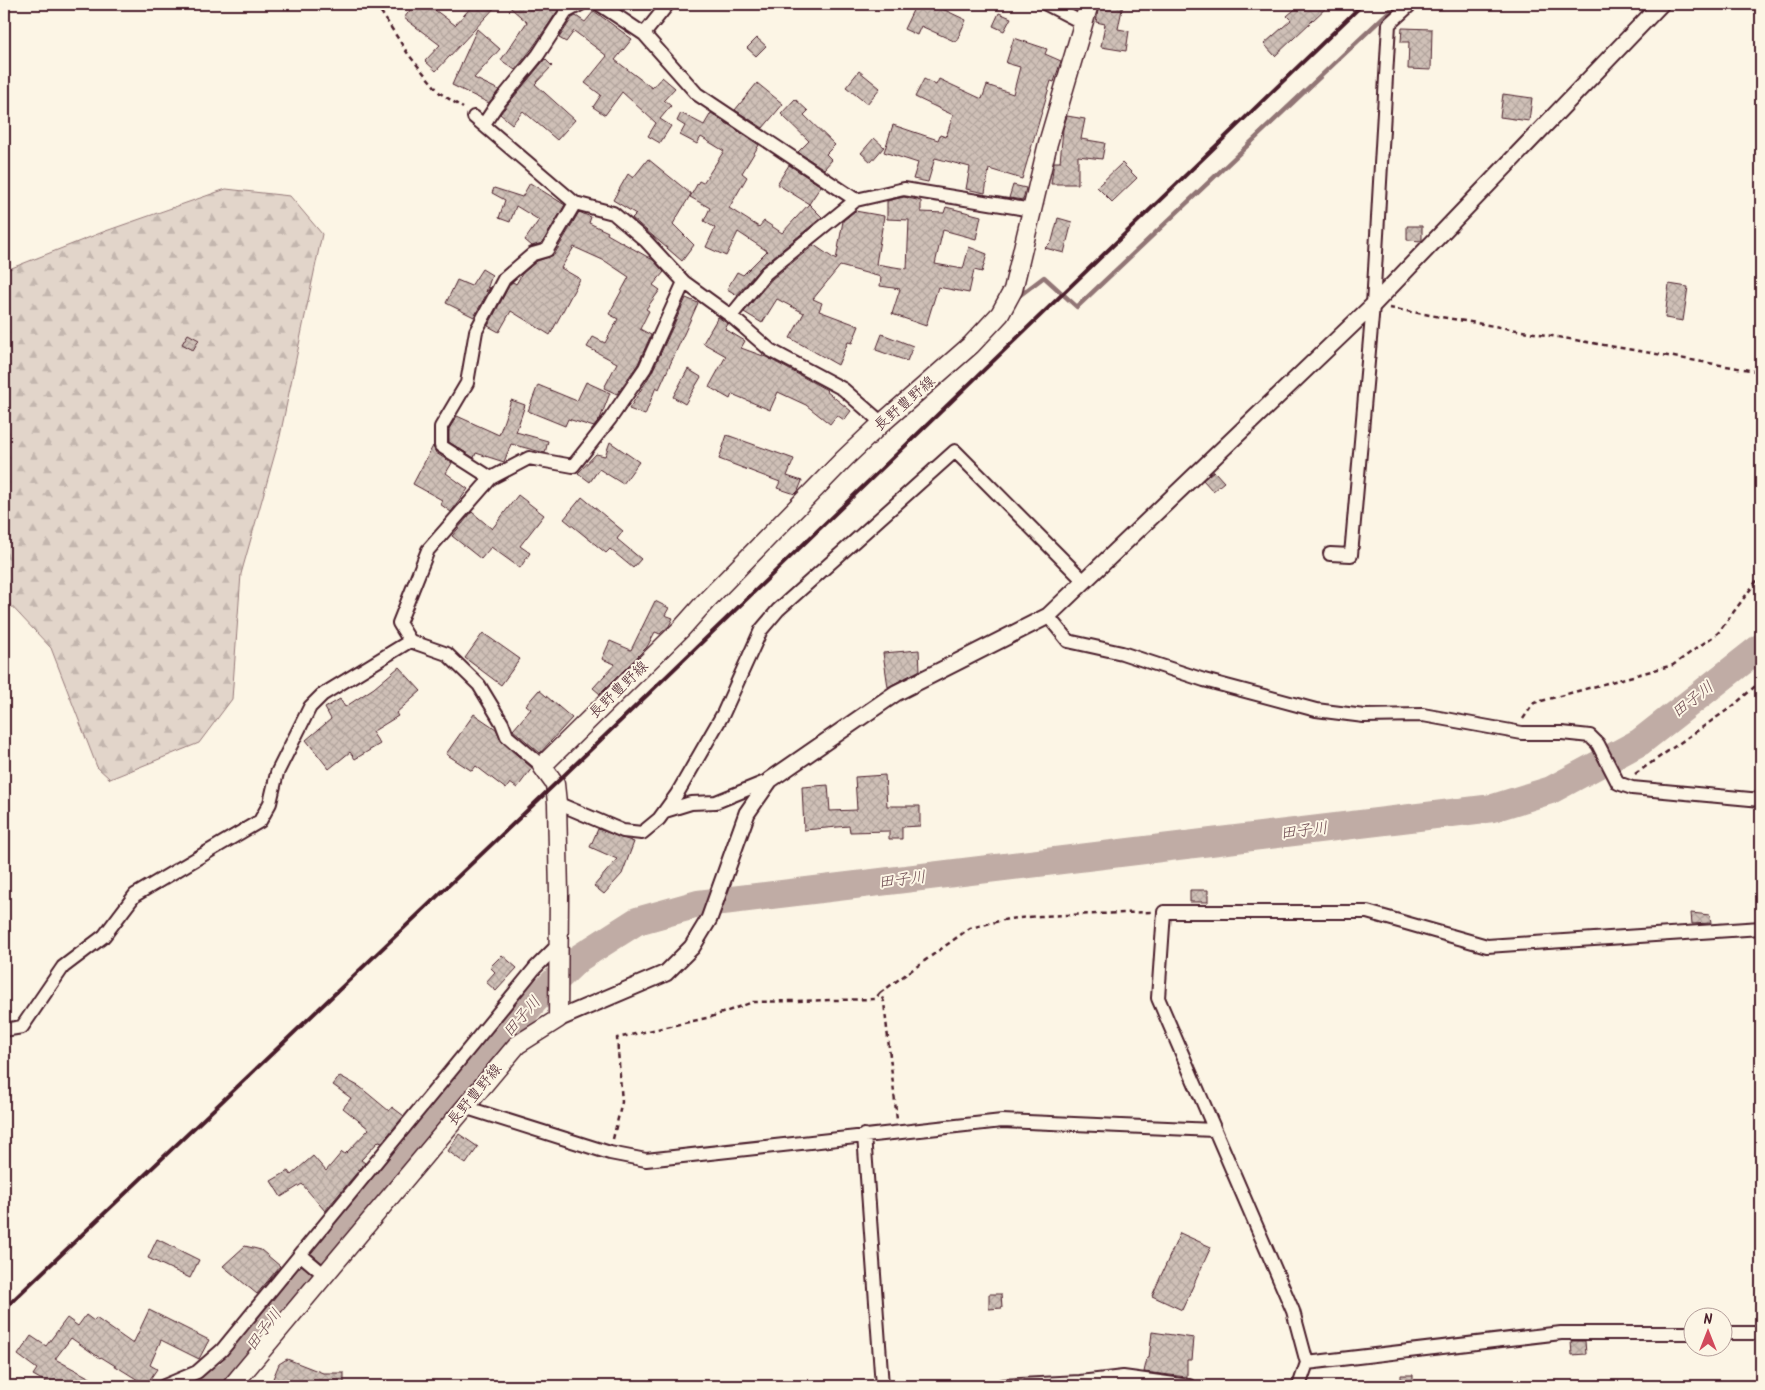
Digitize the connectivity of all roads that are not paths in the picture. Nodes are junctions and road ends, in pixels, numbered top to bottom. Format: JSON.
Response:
{"nodes":[{"id":1,"x":581,"y":4,"type":"edge"},
{"id":2,"x":599,"y":4,"type":"edge"},
{"id":3,"x":668,"y":4,"type":"edge"},
{"id":4,"x":1046,"y":4,"type":"edge"},
{"id":5,"x":1089,"y":4,"type":"edge"},
{"id":6,"x":1411,"y":4,"type":"edge"},
{"id":7,"x":1661,"y":4,"type":"edge"},
{"id":8,"x":1083,"y":23,"type":"junction"},
{"id":9,"x":644,"y":34,"type":"junction"},
{"id":10,"x":856,"y":200,"type":"junction"},
{"id":11,"x":575,"y":203,"type":"junction"},
{"id":12,"x":1032,"y":210,"type":"junction"},
{"id":13,"x":684,"y":282,"type":"junction"},
{"id":14,"x":1373,"y":306,"type":"junction"},
{"id":15,"x":730,"y":316,"type":"junction"},
{"id":16,"x":882,"y":423,"type":"junction"},
{"id":17,"x":491,"y":478,"type":"junction"},
{"id":18,"x":1330,"y":554,"type":"dead end"},
{"id":19,"x":1084,"y":581,"type":"junction"},
{"id":20,"x":1048,"y":616,"type":"junction"},
{"id":21,"x":410,"y":641,"type":"junction"},
{"id":22,"x":542,"y":766,"type":"junction"},
{"id":23,"x":770,"y":780,"type":"junction"},
{"id":24,"x":1761,"y":800,"type":"edge"},
{"id":25,"x":557,"y":803,"type":"junction"},
{"id":26,"x":664,"y":811,"type":"junction"},
{"id":27,"x":1761,"y":928,"type":"edge"},
{"id":28,"x":558,"y":950,"type":"junction"},
{"id":29,"x":558,"y":1019,"type":"junction"},
{"id":30,"x":4,"y":1030,"type":"edge"},
{"id":31,"x":464,"y":1107,"type":"junction"},
{"id":32,"x":1214,"y":1130,"type":"junction"},
{"id":33,"x":864,"y":1135,"type":"junction"},
{"id":34,"x":303,"y":1257,"type":"junction"},
{"id":35,"x":324,"y":1274,"type":"junction"},
{"id":36,"x":1682,"y":1332,"type":"edge"},
{"id":37,"x":1732,"y":1332,"type":"edge"},
{"id":38,"x":1761,"y":1332,"type":"edge"},
{"id":39,"x":1307,"y":1362,"type":"junction"},
{"id":40,"x":172,"y":1384,"type":"edge"},
{"id":41,"x":1080,"y":1384,"type":"edge"},
{"id":42,"x":232,"y":1386,"type":"edge"},
{"id":43,"x":882,"y":1386,"type":"edge"},
{"id":44,"x":1002,"y":1386,"type":"edge"},
{"id":45,"x":1188,"y":1386,"type":"edge"},
{"id":46,"x":1299,"y":1386,"type":"edge"}],
"edges":[{"from":1,"to":11,"type":"street"},
{"from":2,"to":9,"type":"street"},
{"from":3,"to":9,"type":"street"},
{"from":4,"to":8,"type":"street"},
{"from":5,"to":8,"type":"main road","name":"長野豊野線"},
{"from":6,"to":14,"type":"street"},
{"from":7,"to":14,"type":"street"},
{"from":8,"to":12,"type":"main road","name":"長野豊野線"},
{"from":9,"to":10,"type":"street"},
{"from":10,"to":12,"type":"street"},
{"from":10,"to":15,"type":"street"},
{"from":11,"to":13,"type":"street"},
{"from":11,"to":17,"type":"street"},
{"from":12,"to":16,"type":"main road","name":"長野豊野線"},
{"from":13,"to":15,"type":"street"},
{"from":13,"to":17,"type":"street"},
{"from":14,"to":18,"type":"street"},
{"from":14,"to":19,"type":"street"},
{"from":15,"to":16,"type":"street"},
{"from":16,"to":22,"type":"main road","name":"長野豊野線"},
{"from":17,"to":21,"type":"street"},
{"from":19,"to":20,"type":"street"},
{"from":19,"to":26,"type":"street"},
{"from":20,"to":23,"type":"street"},
{"from":20,"to":24,"type":"street"},
{"from":21,"to":22,"type":"street"},
{"from":21,"to":30,"type":"street"},
{"from":22,"to":25,"type":"main road"},
{"from":23,"to":26,"type":"street"},
{"from":23,"to":29,"type":"street"},
{"from":25,"to":26,"type":"street"},
{"from":25,"to":28,"type":"main road"},
{"from":27,"to":32,"type":"street"},
{"from":28,"to":29,"type":"main road"},
{"from":28,"to":34,"type":"street"},
{"from":29,"to":31,"type":"main road","name":"長野豊野線"},
{"from":31,"to":33,"type":"street"},
{"from":31,"to":35,"type":"main road","name":"長野豊野線"},
{"from":32,"to":33,"type":"street"},
{"from":32,"to":39,"type":"street"},
{"from":33,"to":43,"type":"street"},
{"from":34,"to":35,"type":"street"},
{"from":34,"to":40,"type":"street"},
{"from":35,"to":42,"type":"main road","name":"長野豊野線"},
{"from":36,"to":39,"type":"street"},
{"from":37,"to":38,"type":"street"},
{"from":39,"to":46,"type":"street"},
{"from":41,"to":44,"type":"street"},
{"from":41,"to":45,"type":"street"}]}
